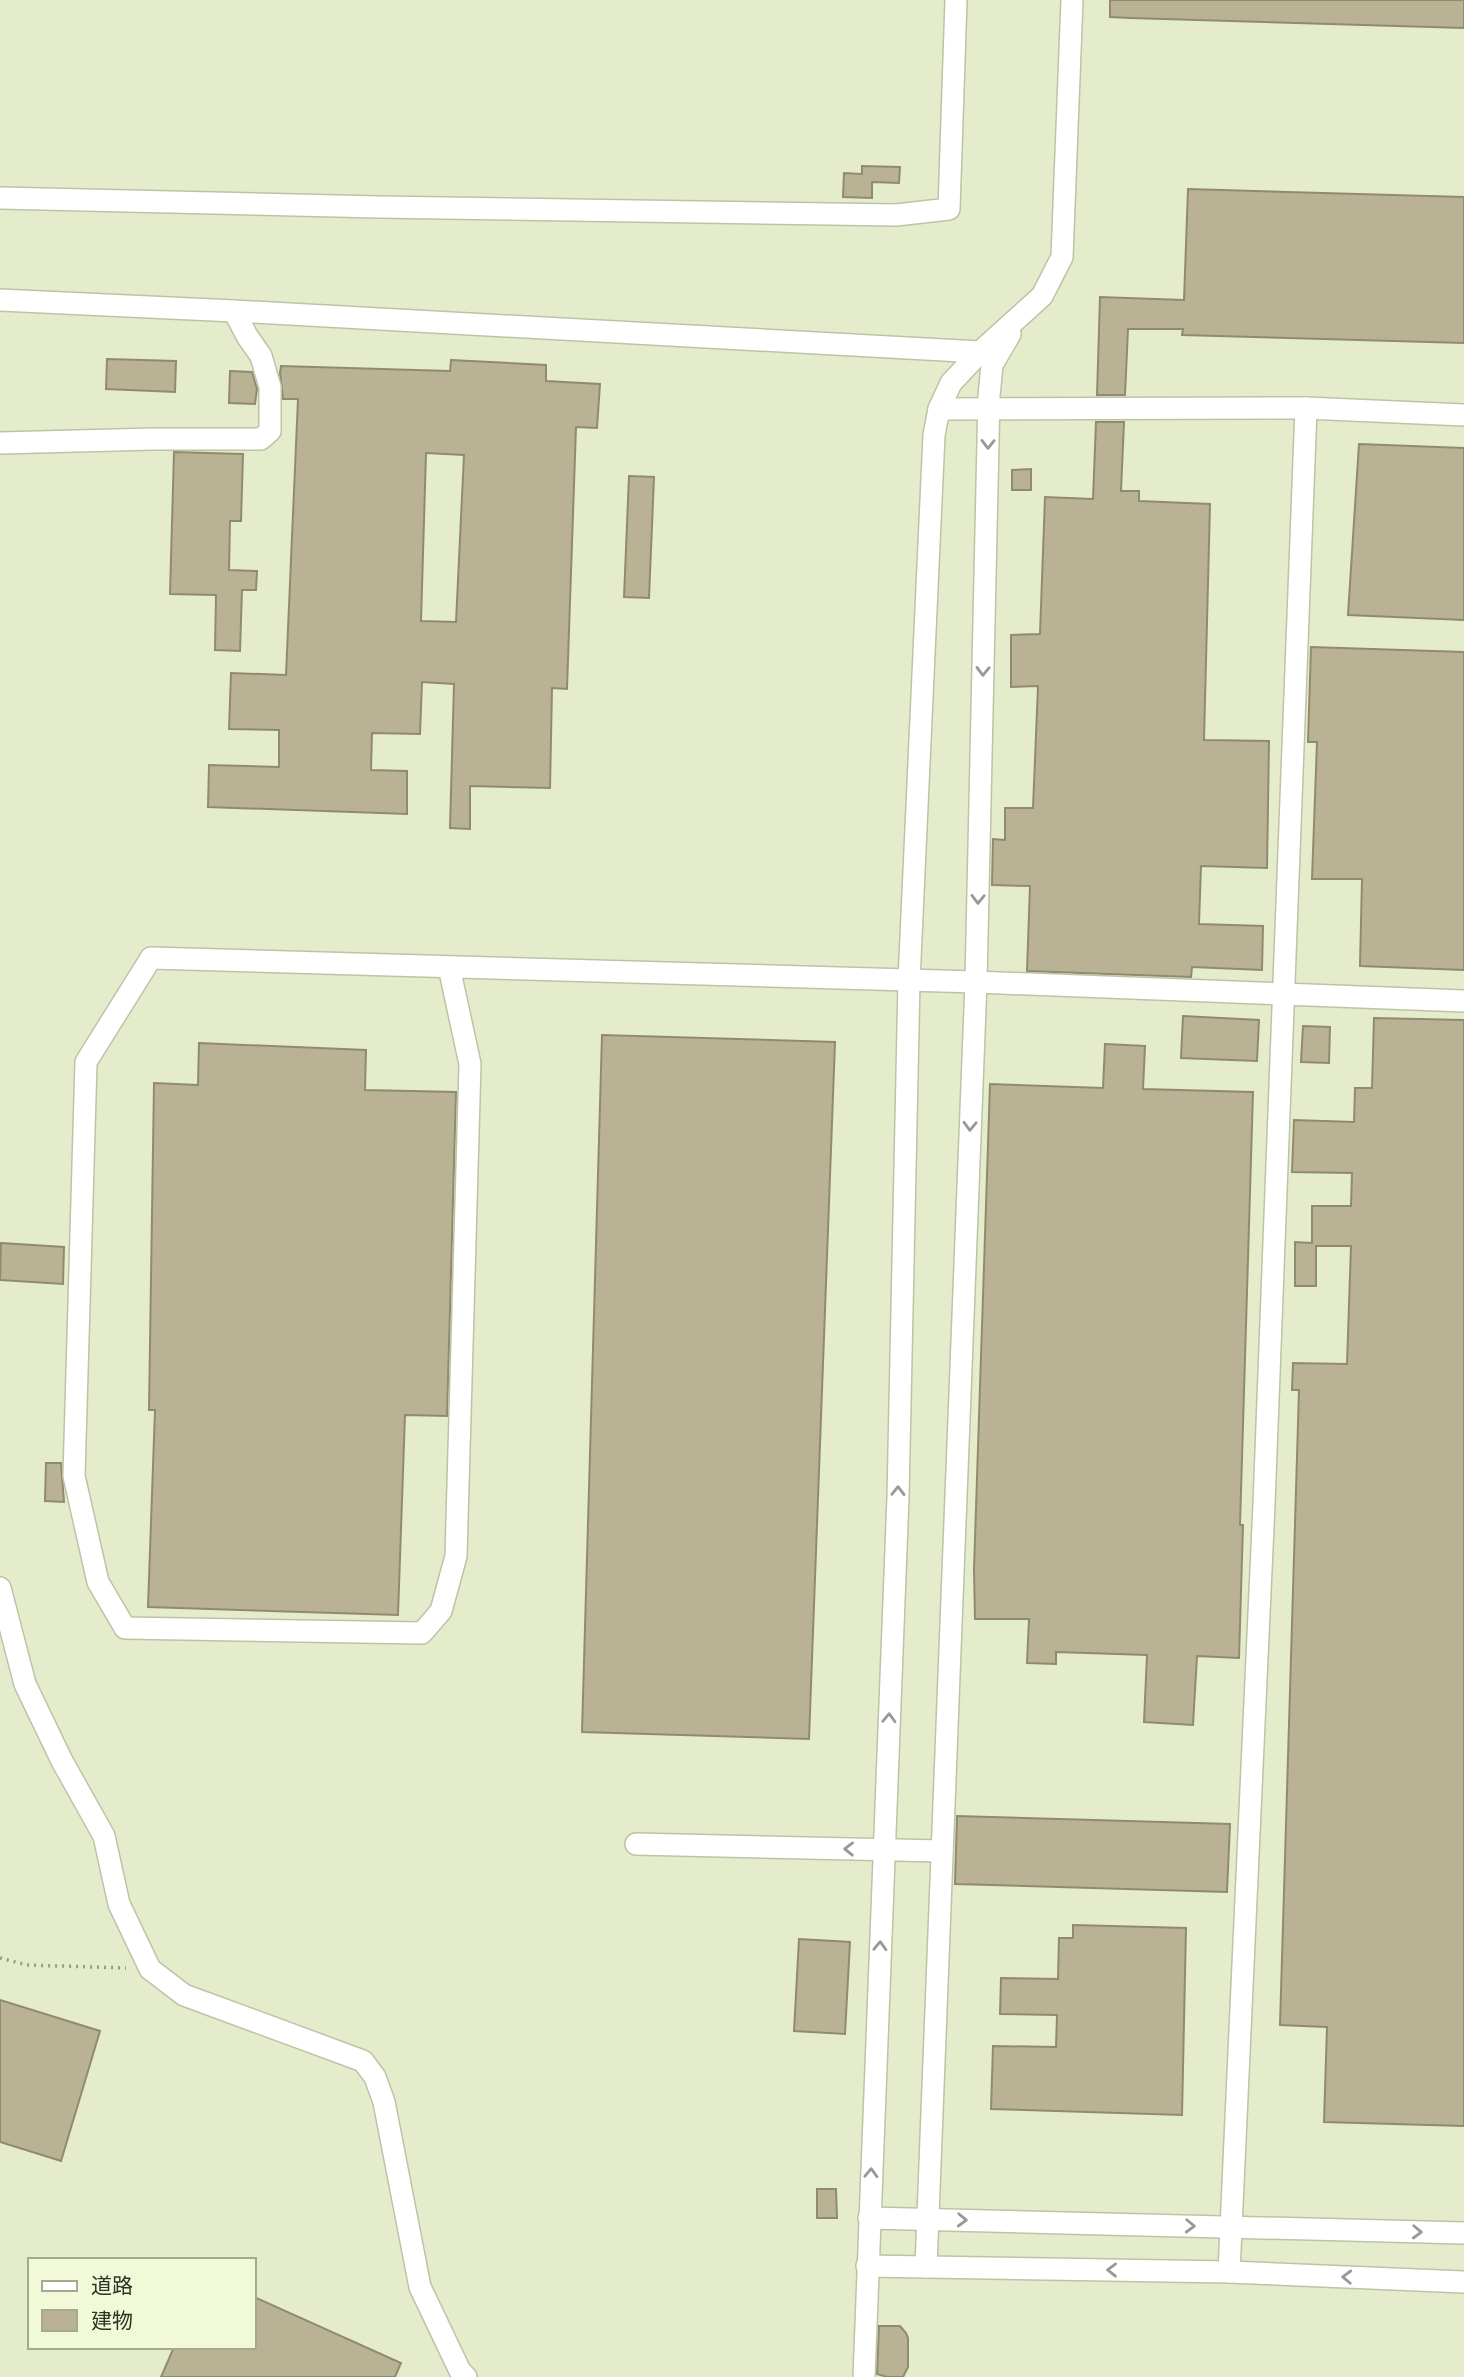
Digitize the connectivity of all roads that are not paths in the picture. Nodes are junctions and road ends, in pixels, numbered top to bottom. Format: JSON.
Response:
{"nodes":[{"id":1,"x":956,"y":0,"type":"edge"},
{"id":2,"x":1072,"y":0,"type":"edge"},
{"id":3,"x":0,"y":198,"type":"edge"},
{"id":4,"x":0,"y":300,"type":"edge"},
{"id":5,"x":234,"y":311,"type":"junction"},
{"id":6,"x":1025,"y":312,"type":"junction"},
{"id":7,"x":980,"y":352,"type":"junction"},
{"id":8,"x":1306,"y":408,"type":"junction"},
{"id":9,"x":939,"y":409,"type":"junction"},
{"id":10,"x":989,"y":410,"type":"junction"},
{"id":11,"x":1464,"y":415,"type":"edge"},
{"id":12,"x":0,"y":443,"type":"edge"},
{"id":13,"x":449,"y":967,"type":"junction"},
{"id":14,"x":909,"y":981,"type":"junction"},
{"id":15,"x":976,"y":982,"type":"junction"},
{"id":16,"x":1284,"y":994,"type":"junction"},
{"id":17,"x":1464,"y":1002,"type":"edge"},
{"id":18,"x":0,"y":1588,"type":"edge"},
{"id":19,"x":636,"y":1844,"type":"dead end"},
{"id":20,"x":884,"y":1850,"type":"junction"},
{"id":21,"x":942,"y":1851,"type":"junction"},
{"id":22,"x":869,"y":2218,"type":"junction"},
{"id":23,"x":928,"y":2219,"type":"junction"},
{"id":24,"x":1230,"y":2227,"type":"junction"},
{"id":25,"x":1464,"y":2233,"type":"edge"},
{"id":26,"x":867,"y":2266,"type":"junction"},
{"id":27,"x":926,"y":2267,"type":"junction"},
{"id":28,"x":1230,"y":2272,"type":"junction"},
{"id":29,"x":1464,"y":2282,"type":"edge"},
{"id":30,"x":466,"y":2377,"type":"edge"},
{"id":31,"x":864,"y":2377,"type":"edge"}],
"edges":[{"from":1,"to":3,"type":"street"},
{"from":2,"to":6,"type":"street"},
{"from":4,"to":5,"type":"street"},
{"from":5,"to":7,"type":"street"},
{"from":5,"to":12,"type":"street"},
{"from":6,"to":7,"type":"street"},
{"from":6,"to":10,"type":"street"},
{"from":7,"to":9,"type":"street"},
{"from":8,"to":10,"type":"street"},
{"from":8,"to":11,"type":"street"},
{"from":8,"to":16,"type":"street"},
{"from":9,"to":10,"type":"street"},
{"from":9,"to":14,"type":"street"},
{"from":10,"to":15,"type":"street","one_way":true},
{"from":13,"to":13,"type":"street"},
{"from":13,"to":14,"type":"street"},
{"from":14,"to":15,"type":"street"},
{"from":20,"to":14,"type":"street","one_way":true},
{"from":15,"to":16,"type":"street"},
{"from":15,"to":21,"type":"street","one_way":true},
{"from":16,"to":17,"type":"street"},
{"from":16,"to":24,"type":"street"},
{"from":18,"to":30,"type":"street"},
{"from":20,"to":19,"type":"street","one_way":true},
{"from":20,"to":21,"type":"street"},
{"from":22,"to":20,"type":"street","one_way":true},
{"from":21,"to":23,"type":"street"},
{"from":22,"to":23,"type":"street"},
{"from":22,"to":26,"type":"street"},
{"from":23,"to":24,"type":"street","one_way":true},
{"from":23,"to":27,"type":"street"},
{"from":24,"to":25,"type":"street","one_way":true},
{"from":24,"to":28,"type":"street"},
{"from":26,"to":27,"type":"street"},
{"from":26,"to":31,"type":"street"},
{"from":28,"to":27,"type":"street","one_way":true},
{"from":29,"to":28,"type":"street","one_way":true}]}
